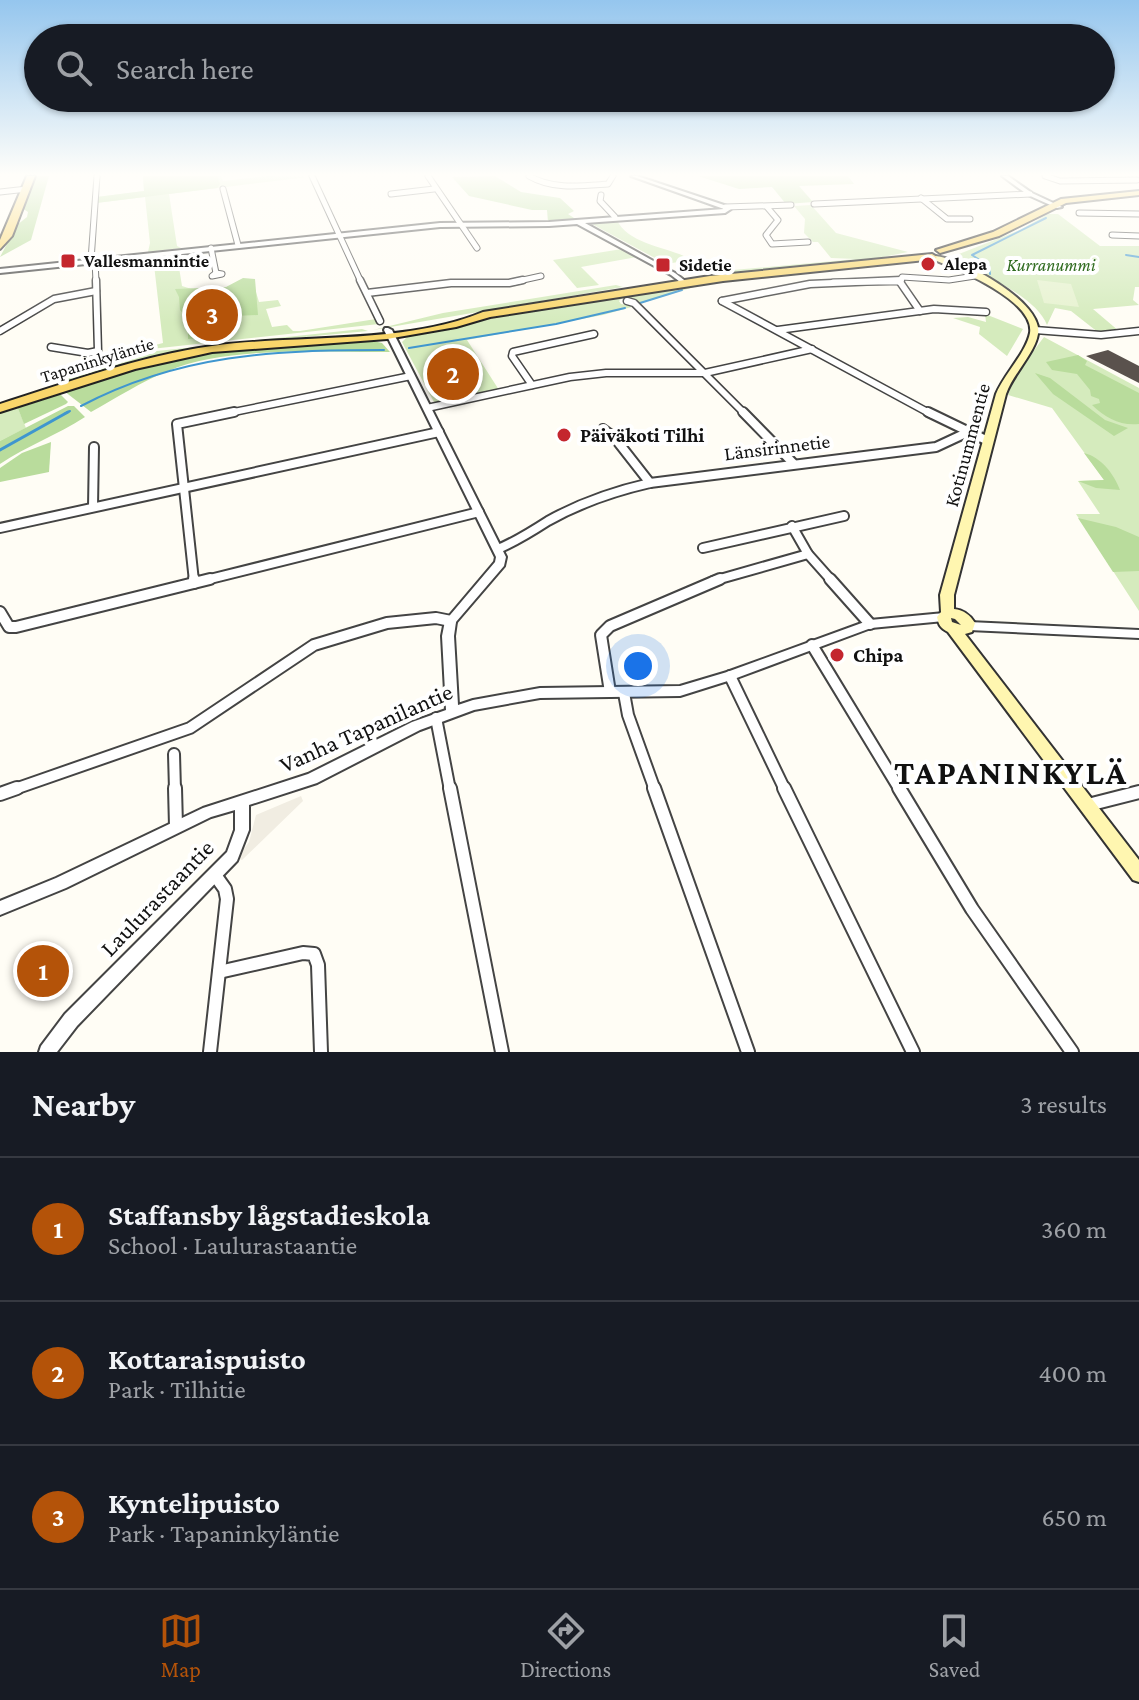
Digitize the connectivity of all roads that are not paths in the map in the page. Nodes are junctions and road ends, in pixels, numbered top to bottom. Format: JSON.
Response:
{"nodes":[{"id":1,"x":12,"y":225,"type":"edge"},
{"id":2,"x":95,"y":225,"type":"edge"},
{"id":3,"x":233,"y":225,"type":"edge"},
{"id":4,"x":337,"y":225,"type":"edge"},
{"id":5,"x":437,"y":225,"type":"edge"},
{"id":6,"x":461,"y":225,"type":"edge"},
{"id":7,"x":583,"y":225,"type":"edge"},
{"id":8,"x":774,"y":225,"type":"edge"},
{"id":9,"x":1022,"y":225,"type":"edge"},
{"id":10,"x":11,"y":228,"type":"junction"},
{"id":11,"x":341,"y":234,"type":"junction"},
{"id":12,"x":1112,"y":235,"type":"dead end"},
{"id":13,"x":1139,"y":236,"type":"edge"},
{"id":14,"x":0,"y":239,"type":"edge"},
{"id":15,"x":808,"y":242,"type":"dead end"},
{"id":16,"x":238,"y":245,"type":"junction"},
{"id":17,"x":0,"y":246,"type":"edge"},
{"id":18,"x":211,"y":248,"type":"junction"},
{"id":19,"x":477,"y":248,"type":"dead end"},
{"id":20,"x":938,"y":255,"type":"junction"},
{"id":21,"x":93,"y":260,"type":"junction"},
{"id":22,"x":0,"y":271,"type":"edge"},
{"id":23,"x":216,"y":273,"type":"dead end"},
{"id":24,"x":541,"y":276,"type":"dead end"},
{"id":25,"x":975,"y":276,"type":"junction"},
{"id":26,"x":900,"y":282,"type":"junction"},
{"id":27,"x":684,"y":283,"type":"junction"},
{"id":28,"x":96,"y":291,"type":"junction"},
{"id":29,"x":367,"y":293,"type":"junction"},
{"id":30,"x":627,"y":301,"type":"dead end"},
{"id":31,"x":920,"y":311,"type":"junction"},
{"id":32,"x":986,"y":312,"type":"dead end"},
{"id":33,"x":386,"y":329,"type":"junction"},
{"id":34,"x":777,"y":330,"type":"junction"},
{"id":35,"x":1035,"y":330,"type":"junction"},
{"id":36,"x":0,"y":331,"type":"edge"},
{"id":37,"x":1139,"y":331,"type":"edge"},
{"id":38,"x":594,"y":334,"type":"dead end"},
{"id":39,"x":51,"y":347,"type":"dead end"},
{"id":40,"x":812,"y":349,"type":"junction"},
{"id":41,"x":705,"y":373,"type":"junction"},
{"id":42,"x":411,"y":376,"type":"junction"},
{"id":43,"x":532,"y":385,"type":"junction"},
{"id":44,"x":0,"y":408,"type":"edge"},
{"id":45,"x":427,"y":408,"type":"junction"},
{"id":46,"x":603,"y":429,"type":"dead end"},
{"id":47,"x":439,"y":432,"type":"junction"},
{"id":48,"x":966,"y":433,"type":"junction"},
{"id":49,"x":988,"y":441,"type":"junction"},
{"id":50,"x":94,"y":447,"type":"dead end"},
{"id":51,"x":793,"y":463,"type":"junction"},
{"id":52,"x":650,"y":483,"type":"junction"},
{"id":53,"x":182,"y":487,"type":"junction"},
{"id":54,"x":93,"y":507,"type":"junction"},
{"id":55,"x":479,"y":512,"type":"junction"},
{"id":56,"x":844,"y":516,"type":"dead end"},
{"id":57,"x":792,"y":526,"type":"junction"},
{"id":58,"x":0,"y":528,"type":"edge"},
{"id":59,"x":703,"y":548,"type":"dead end"},
{"id":60,"x":498,"y":549,"type":"junction"},
{"id":61,"x":808,"y":554,"type":"junction"},
{"id":62,"x":194,"y":583,"type":"junction"},
{"id":63,"x":0,"y":612,"type":"edge"},
{"id":64,"x":451,"y":621,"type":"junction"},
{"id":65,"x":956,"y":622,"type":"junction"},
{"id":66,"x":870,"y":624,"type":"junction"},
{"id":67,"x":1139,"y":634,"type":"edge"},
{"id":68,"x":812,"y":645,"type":"junction"},
{"id":69,"x":730,"y":676,"type":"junction"},
{"id":70,"x":617,"y":693,"type":"junction"},
{"id":71,"x":452,"y":712,"type":"junction"},
{"id":72,"x":436,"y":718,"type":"junction"},
{"id":73,"x":174,"y":754,"type":"dead end"},
{"id":74,"x":1139,"y":792,"type":"edge"},
{"id":75,"x":0,"y":794,"type":"edge"},
{"id":76,"x":242,"y":801,"type":"junction"},
{"id":77,"x":1087,"y":805,"type":"junction"},
{"id":78,"x":176,"y":826,"type":"junction"},
{"id":79,"x":1139,"y":874,"type":"edge"},
{"id":80,"x":215,"y":875,"type":"junction"},
{"id":81,"x":0,"y":908,"type":"edge"},
{"id":82,"x":219,"y":972,"type":"junction"},
{"id":83,"x":47,"y":1052,"type":"edge"},
{"id":84,"x":210,"y":1052,"type":"edge"},
{"id":85,"x":321,"y":1052,"type":"edge"},
{"id":86,"x":502,"y":1052,"type":"edge"},
{"id":87,"x":748,"y":1052,"type":"edge"},
{"id":88,"x":913,"y":1052,"type":"edge"},
{"id":89,"x":1072,"y":1052,"type":"edge"}],
"edges":[{"from":1,"to":10,"type":"main road"},
{"from":2,"to":21,"type":"street"},
{"from":3,"to":16,"type":"street"},
{"from":4,"to":11,"type":"street"},
{"from":5,"to":11,"type":"street"},
{"from":6,"to":19,"type":"street"},
{"from":7,"to":27,"type":"street"},
{"from":8,"to":15,"type":"street"},
{"from":9,"to":20,"type":"main road","name":"Tapaninkyläntie"},
{"from":10,"to":14,"type":"main road"},
{"from":10,"to":17,"type":"main road"},
{"from":11,"to":16,"type":"street"},
{"from":11,"to":29,"type":"street"},
{"from":12,"to":13,"type":"street"},
{"from":16,"to":18,"type":"street"},
{"from":18,"to":21,"type":"street"},
{"from":18,"to":23,"type":"street"},
{"from":20,"to":25,"type":"main road"},
{"from":20,"to":27,"type":"main road","name":"Tapaninkyläntie"},
{"from":21,"to":22,"type":"street"},
{"from":21,"to":28,"type":"street"},
{"from":24,"to":29,"type":"street"},
{"from":25,"to":26,"type":"street"},
{"from":25,"to":35,"type":"main road"},
{"from":26,"to":31,"type":"street"},
{"from":26,"to":34,"type":"street"},
{"from":27,"to":33,"type":"main road","name":"Tapaninkyläntie"},
{"from":28,"to":36,"type":"street"},
{"from":28,"to":39,"type":"street"},
{"from":29,"to":33,"type":"street"},
{"from":30,"to":41,"type":"street"},
{"from":31,"to":32,"type":"street"},
{"from":31,"to":34,"type":"street"},
{"from":33,"to":42,"type":"street"},
{"from":33,"to":44,"type":"main road","name":"Tapaninkyläntie"},
{"from":34,"to":40,"type":"street"},
{"from":35,"to":37,"type":"street"},
{"from":35,"to":49,"type":"main road","name":"Kotinummentie"},
{"from":38,"to":43,"type":"street"},
{"from":40,"to":41,"type":"street"},
{"from":40,"to":48,"type":"street"},
{"from":41,"to":43,"type":"street"},
{"from":41,"to":51,"type":"street"},
{"from":42,"to":45,"type":"street"},
{"from":42,"to":53,"type":"street"},
{"from":43,"to":45,"type":"street"},
{"from":45,"to":47,"type":"street"},
{"from":46,"to":52,"type":"street"},
{"from":47,"to":53,"type":"street"},
{"from":47,"to":55,"type":"street"},
{"from":48,"to":49,"type":"street"},
{"from":48,"to":51,"type":"street","name":"Länsirinnetie"},
{"from":49,"to":65,"type":"main road","name":"Kotinummentie"},
{"from":50,"to":54,"type":"street"},
{"from":51,"to":52,"type":"street","name":"Länsirinnetie"},
{"from":52,"to":60,"type":"street","name":"Länsirinnetie"},
{"from":53,"to":54,"type":"street"},
{"from":53,"to":62,"type":"street"},
{"from":54,"to":58,"type":"street"},
{"from":55,"to":60,"type":"street"},
{"from":55,"to":62,"type":"street"},
{"from":56,"to":57,"type":"street"},
{"from":57,"to":59,"type":"street"},
{"from":57,"to":61,"type":"street"},
{"from":60,"to":64,"type":"street"},
{"from":61,"to":66,"type":"street"},
{"from":61,"to":70,"type":"street"},
{"from":62,"to":63,"type":"street"},
{"from":64,"to":71,"type":"street"},
{"from":64,"to":75,"type":"street"},
{"from":65,"to":66,"type":"street","name":"Vanha Tapanilantie"},
{"from":65,"to":67,"type":"street","name":"Vanha Tapanilantie"},
{"from":65,"to":77,"type":"main road","name":"Kotinummentie"},
{"from":66,"to":68,"type":"street","name":"Vanha Tapanilantie"},
{"from":68,"to":69,"type":"street","name":"Vanha Tapanilantie"},
{"from":68,"to":89,"type":"street"},
{"from":69,"to":70,"type":"street","name":"Vanha Tapanilantie"},
{"from":69,"to":88,"type":"street"},
{"from":70,"to":71,"type":"street","name":"Vanha Tapanilantie"},
{"from":70,"to":87,"type":"street"},
{"from":71,"to":72,"type":"street","name":"Vanha Tapanilantie"},
{"from":72,"to":76,"type":"street","name":"Vanha Tapanilantie"},
{"from":72,"to":86,"type":"street"},
{"from":73,"to":78,"type":"street"},
{"from":74,"to":77,"type":"street"},
{"from":76,"to":78,"type":"street","name":"Vanha Tapanilantie"},
{"from":76,"to":80,"type":"street","name":"Laulurastaantie"},
{"from":77,"to":79,"type":"main road","name":"Kotinummentie"},
{"from":78,"to":81,"type":"street","name":"Vanha Tapanilantie"},
{"from":80,"to":82,"type":"street"},
{"from":80,"to":83,"type":"street","name":"Laulurastaantie"},
{"from":82,"to":84,"type":"street"},
{"from":82,"to":85,"type":"street"}]}
